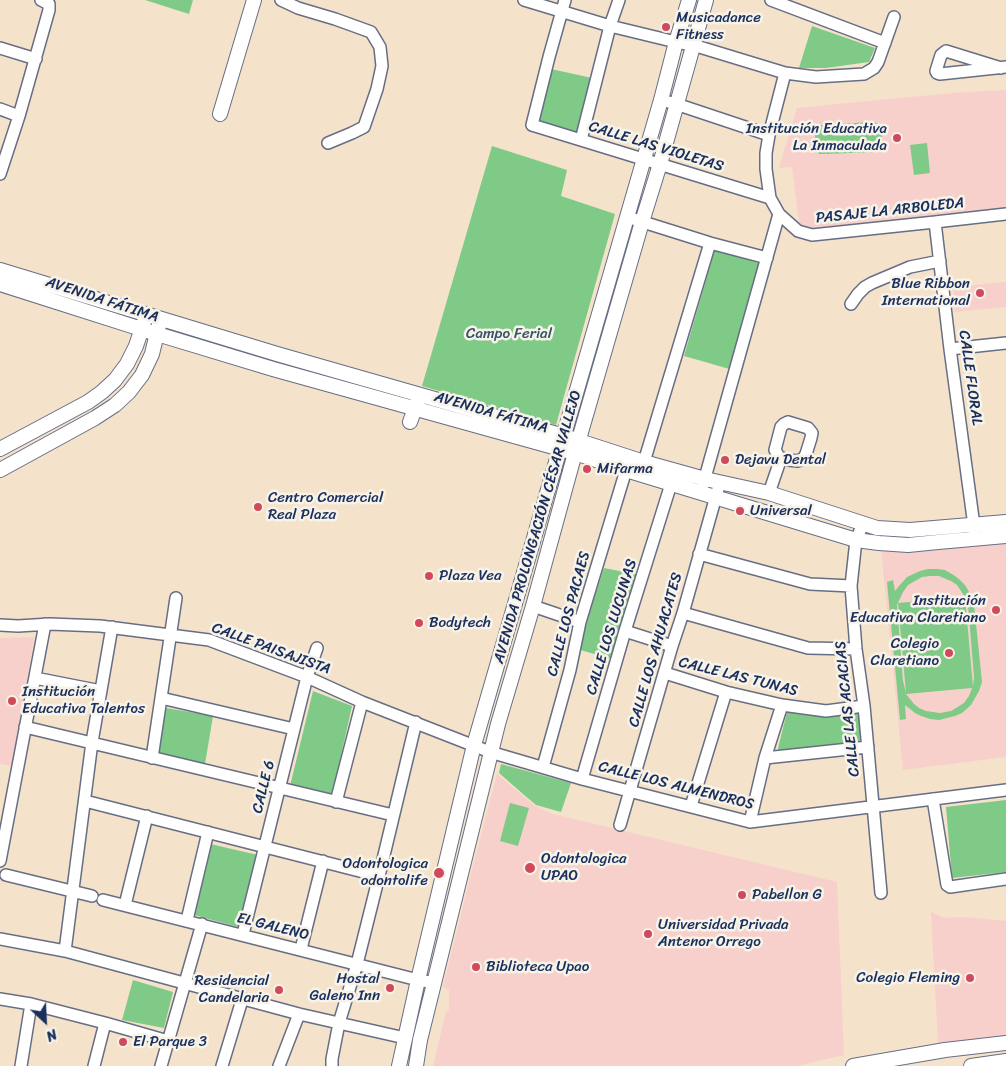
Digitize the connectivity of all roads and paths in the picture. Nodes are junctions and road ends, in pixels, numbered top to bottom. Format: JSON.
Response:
{"nodes":[{"id":1,"x":254,"y":0,"type":"edge"},
{"id":2,"x":281,"y":0,"type":"edge"},
{"id":3,"x":524,"y":0,"type":"edge"},
{"id":4,"x":566,"y":0,"type":"edge"},
{"id":5,"x":619,"y":0,"type":"edge"},
{"id":6,"x":688,"y":0,"type":"edge"},
{"id":7,"x":706,"y":0,"type":"edge"},
{"id":8,"x":771,"y":0,"type":"edge"},
{"id":9,"x":45,"y":2,"type":"edge"},
{"id":10,"x":562,"y":12,"type":"junction"},
{"id":11,"x":894,"y":17,"type":"dead end"},
{"id":12,"x":610,"y":26,"type":"junction"},
{"id":13,"x":676,"y":42,"type":"junction"},
{"id":14,"x":885,"y":43,"type":"junction"},
{"id":15,"x":693,"y":45,"type":"junction"},
{"id":16,"x":0,"y":48,"type":"edge"},
{"id":17,"x":36,"y":59,"type":"junction"},
{"id":18,"x":1004,"y":67,"type":"edge"},
{"id":19,"x":786,"y":73,"type":"junction"},
{"id":20,"x":661,"y":100,"type":"junction"},
{"id":21,"x":676,"y":104,"type":"junction"},
{"id":22,"x":0,"y":110,"type":"edge"},
{"id":23,"x":220,"y":114,"type":"dead end"},
{"id":24,"x":19,"y":116,"type":"junction"},
{"id":25,"x":769,"y":135,"type":"junction"},
{"id":26,"x":581,"y":140,"type":"junction"},
{"id":27,"x":328,"y":142,"type":"dead end"},
{"id":28,"x":644,"y":159,"type":"junction"},
{"id":29,"x":660,"y":164,"type":"junction"},
{"id":30,"x":0,"y":174,"type":"edge"},
{"id":31,"x":770,"y":198,"type":"junction"},
{"id":32,"x":779,"y":214,"type":"junction"},
{"id":33,"x":1006,"y":214,"type":"edge"},
{"id":34,"x":627,"y":217,"type":"junction"},
{"id":35,"x":642,"y":222,"type":"junction"},
{"id":36,"x":935,"y":222,"type":"junction"},
{"id":37,"x":710,"y":242,"type":"junction"},
{"id":38,"x":767,"y":258,"type":"junction"},
{"id":39,"x":940,"y":261,"type":"junction"},
{"id":40,"x":0,"y":270,"type":"edge"},
{"id":41,"x":0,"y":284,"type":"edge"},
{"id":42,"x":68,"y":291,"type":"junction"},
{"id":43,"x":63,"y":304,"type":"junction"},
{"id":44,"x":851,"y":304,"type":"dead end"},
{"id":45,"x":146,"y":314,"type":"junction"},
{"id":46,"x":160,"y":319,"type":"junction"},
{"id":47,"x":141,"y":329,"type":"junction"},
{"id":48,"x":157,"y":334,"type":"junction"},
{"id":49,"x":1006,"y":343,"type":"edge"},
{"id":50,"x":950,"y":349,"type":"junction"},
{"id":51,"x":277,"y":354,"type":"junction"},
{"id":52,"x":273,"y":369,"type":"junction"},
{"id":53,"x":419,"y":394,"type":"junction"},
{"id":54,"x":415,"y":408,"type":"junction"},
{"id":55,"x":72,"y":410,"type":"junction"},
{"id":56,"x":410,"y":422,"type":"dead end"},
{"id":57,"x":81,"y":426,"type":"junction"},
{"id":58,"x":562,"y":442,"type":"junction"},
{"id":59,"x":577,"y":447,"type":"junction"},
{"id":60,"x":0,"y":449,"type":"edge"},
{"id":61,"x":781,"y":458,"type":"dead end"},
{"id":62,"x":644,"y":462,"type":"junction"},
{"id":63,"x":0,"y":470,"type":"edge"},
{"id":64,"x":626,"y":470,"type":"junction"},
{"id":65,"x":720,"y":482,"type":"junction"},
{"id":66,"x":671,"y":484,"type":"junction"},
{"id":67,"x":703,"y":485,"type":"junction"},
{"id":68,"x":769,"y":493,"type":"junction"},
{"id":69,"x":548,"y":494,"type":"junction"},
{"id":70,"x":715,"y":496,"type":"junction"},
{"id":71,"x":562,"y":499,"type":"junction"},
{"id":72,"x":1006,"y":522,"type":"edge"},
{"id":73,"x":863,"y":524,"type":"junction"},
{"id":74,"x":975,"y":532,"type":"junction"},
{"id":75,"x":1006,"y":536,"type":"edge"},
{"id":76,"x":856,"y":540,"type":"junction"},
{"id":77,"x":699,"y":554,"type":"junction"},
{"id":78,"x":851,"y":586,"type":"junction"},
{"id":79,"x":176,"y":598,"type":"dead end"},
{"id":80,"x":533,"y":606,"type":"junction"},
{"id":81,"x":683,"y":613,"type":"junction"},
{"id":82,"x":580,"y":622,"type":"junction"},
{"id":83,"x":45,"y":624,"type":"junction"},
{"id":84,"x":0,"y":625,"type":"edge"},
{"id":85,"x":112,"y":627,"type":"junction"},
{"id":86,"x":625,"y":631,"type":"junction"},
{"id":87,"x":170,"y":635,"type":"junction"},
{"id":88,"x":672,"y":646,"type":"junction"},
{"id":89,"x":317,"y":648,"type":"dead end"},
{"id":90,"x":856,"y":649,"type":"junction"},
{"id":91,"x":498,"y":666,"type":"junction"},
{"id":92,"x":513,"y":673,"type":"junction"},
{"id":93,"x":665,"y":673,"type":"junction"},
{"id":94,"x":307,"y":677,"type":"junction"},
{"id":95,"x":35,"y":678,"type":"junction"},
{"id":96,"x":101,"y":690,"type":"junction"},
{"id":97,"x":490,"y":690,"type":"junction"},
{"id":98,"x":726,"y":692,"type":"junction"},
{"id":99,"x":161,"y":698,"type":"junction"},
{"id":100,"x":362,"y":702,"type":"junction"},
{"id":101,"x":782,"y":705,"type":"junction"},
{"id":102,"x":864,"y":706,"type":"junction"},
{"id":103,"x":416,"y":722,"type":"junction"},
{"id":104,"x":498,"y":724,"type":"junction"},
{"id":105,"x":25,"y":727,"type":"junction"},
{"id":106,"x":294,"y":729,"type":"junction"},
{"id":107,"x":92,"y":742,"type":"junction"},
{"id":108,"x":474,"y":745,"type":"junction"},
{"id":109,"x":868,"y":747,"type":"junction"},
{"id":110,"x":490,"y":752,"type":"junction"},
{"id":111,"x":152,"y":758,"type":"junction"},
{"id":112,"x":765,"y":758,"type":"junction"},
{"id":113,"x":543,"y":767,"type":"junction"},
{"id":114,"x":582,"y":779,"type":"junction"},
{"id":115,"x":279,"y":789,"type":"junction"},
{"id":116,"x":1006,"y":790,"type":"edge"},
{"id":117,"x":630,"y":791,"type":"junction"},
{"id":118,"x":933,"y":799,"type":"junction"},
{"id":119,"x":85,"y":801,"type":"junction"},
{"id":120,"x":336,"y":802,"type":"junction"},
{"id":121,"x":691,"y":806,"type":"junction"},
{"id":122,"x":872,"y":807,"type":"junction"},
{"id":123,"x":393,"y":815,"type":"junction"},
{"id":124,"x":147,"y":816,"type":"junction"},
{"id":125,"x":750,"y":822,"type":"junction"},
{"id":126,"x":620,"y":825,"type":"dead end"},
{"id":127,"x":208,"y":832,"type":"junction"},
{"id":128,"x":265,"y":847,"type":"junction"},
{"id":129,"x":0,"y":862,"type":"edge"},
{"id":130,"x":323,"y":862,"type":"junction"},
{"id":131,"x":2,"y":874,"type":"edge"},
{"id":132,"x":379,"y":876,"type":"junction"},
{"id":133,"x":1006,"y":879,"type":"edge"},
{"id":134,"x":73,"y":892,"type":"junction"},
{"id":135,"x":881,"y":893,"type":"dead end"},
{"id":136,"x":92,"y":896,"type":"dead end"},
{"id":137,"x":104,"y":900,"type":"dead end"},
{"id":138,"x":125,"y":905,"type":"junction"},
{"id":139,"x":187,"y":920,"type":"junction"},
{"id":140,"x":202,"y":924,"type":"junction"},
{"id":141,"x":243,"y":934,"type":"junction"},
{"id":142,"x":0,"y":938,"type":"edge"},
{"id":143,"x":301,"y":949,"type":"junction"},
{"id":144,"x":64,"y":951,"type":"junction"},
{"id":145,"x":357,"y":964,"type":"junction"},
{"id":146,"x":418,"y":980,"type":"junction"},
{"id":147,"x":435,"y":983,"type":"junction"},
{"id":148,"x":185,"y":984,"type":"junction"},
{"id":149,"x":0,"y":999,"type":"edge"},
{"id":150,"x":242,"y":1000,"type":"junction"},
{"id":151,"x":31,"y":1004,"type":"junction"},
{"id":152,"x":299,"y":1014,"type":"junction"},
{"id":153,"x":105,"y":1023,"type":"junction"},
{"id":154,"x":339,"y":1023,"type":"junction"},
{"id":155,"x":405,"y":1038,"type":"junction"},
{"id":156,"x":168,"y":1041,"type":"junction"},
{"id":157,"x":1006,"y":1043,"type":"edge"},
{"id":158,"x":1006,"y":1061,"type":"edge"},
{"id":159,"x":21,"y":1066,"type":"edge"},
{"id":160,"x":94,"y":1066,"type":"edge"},
{"id":161,"x":161,"y":1066,"type":"edge"},
{"id":162,"x":222,"y":1066,"type":"edge"},
{"id":163,"x":279,"y":1066,"type":"edge"},
{"id":164,"x":332,"y":1066,"type":"edge"},
{"id":165,"x":399,"y":1066,"type":"edge"},
{"id":166,"x":416,"y":1066,"type":"edge"},
{"id":167,"x":853,"y":1066,"type":"edge"},
{"id":168,"x":971,"y":1066,"type":"edge"}],
"edges":[{"from":1,"to":23,"type":"main road"},
{"from":2,"to":27,"type":"street"},
{"from":3,"to":10,"type":"street"},
{"from":4,"to":10,"type":"street"},
{"from":5,"to":12,"type":"street"},
{"from":6,"to":13,"type":"main road","name":"AVENIDA PROLONGACIÓN CÉSAR VALLEJO"},
{"from":7,"to":15,"type":"main road","name":"AVENIDA PROLONGACIÓN CÉSAR VALLEJO"},
{"from":8,"to":14,"type":"street"},
{"from":9,"to":17,"type":"street"},
{"from":10,"to":12,"type":"street"},
{"from":10,"to":26,"type":"street","name":"CALLE LAS VIOLETAS"},
{"from":11,"to":14,"type":"street"},
{"from":12,"to":13,"type":"street"},
{"from":12,"to":26,"type":"street"},
{"from":13,"to":15,"type":"street"},
{"from":13,"to":20,"type":"main road","name":"AVENIDA PROLONGACIÓN CÉSAR VALLEJO"},
{"from":14,"to":19,"type":"street"},
{"from":15,"to":19,"type":"street"},
{"from":15,"to":21,"type":"main road","name":"AVENIDA PROLONGACIÓN CÉSAR VALLEJO"},
{"from":16,"to":17,"type":"street"},
{"from":17,"to":24,"type":"street"},
{"from":18,"to":18,"type":"street"},
{"from":19,"to":25,"type":"street","name":"PASAJE LA ARBOLEDA"},
{"from":20,"to":21,"type":"street"},
{"from":20,"to":28,"type":"main road","name":"AVENIDA PROLONGACIÓN CÉSAR VALLEJO"},
{"from":21,"to":25,"type":"street"},
{"from":21,"to":29,"type":"main road","name":"AVENIDA PROLONGACIÓN CÉSAR VALLEJO"},
{"from":22,"to":24,"type":"street"},
{"from":24,"to":30,"type":"street"},
{"from":25,"to":31,"type":"street","name":"PASAJE LA ARBOLEDA"},
{"from":26,"to":28,"type":"street","name":"CALLE LAS VIOLETAS"},
{"from":28,"to":29,"type":"street","name":"CALLE LAS VIOLETAS"},
{"from":28,"to":34,"type":"main road","name":"AVENIDA PROLONGACIÓN CÉSAR VALLEJO"},
{"from":29,"to":31,"type":"street","name":"CALLE LAS VIOLETAS"},
{"from":29,"to":35,"type":"main road","name":"AVENIDA PROLONGACIÓN CÉSAR VALLEJO"},
{"from":31,"to":32,"type":"street","name":"PASAJE LA ARBOLEDA"},
{"from":32,"to":36,"type":"street","name":"PASAJE LA ARBOLEDA"},
{"from":32,"to":38,"type":"street"},
{"from":33,"to":36,"type":"street","name":"PASAJE LA ARBOLEDA"},
{"from":34,"to":35,"type":"street"},
{"from":34,"to":58,"type":"main road","name":"AVENIDA PROLONGACIÓN CÉSAR VALLEJO"},
{"from":35,"to":37,"type":"street"},
{"from":35,"to":59,"type":"main road","name":"AVENIDA PROLONGACIÓN CÉSAR VALLEJO"},
{"from":36,"to":39,"type":"street","name":"CALLE FLORAL"},
{"from":37,"to":38,"type":"street"},
{"from":37,"to":62,"type":"street"},
{"from":38,"to":67,"type":"street"},
{"from":39,"to":44,"type":"street"},
{"from":39,"to":50,"type":"street","name":"CALLE FLORAL"},
{"from":40,"to":42,"type":"main road","name":"AVENIDA FÁTIMA"},
{"from":41,"to":43,"type":"main road","name":"AVENIDA FÁTIMA"},
{"from":42,"to":43,"type":"main road"},
{"from":42,"to":45,"type":"main road","name":"AVENIDA FÁTIMA"},
{"from":43,"to":47,"type":"main road","name":"AVENIDA FÁTIMA"},
{"from":45,"to":46,"type":"main road","name":"AVENIDA FÁTIMA"},
{"from":45,"to":47,"type":"main road"},
{"from":46,"to":48,"type":"main road"},
{"from":46,"to":51,"type":"main road","name":"AVENIDA FÁTIMA"},
{"from":47,"to":48,"type":"main road","name":"AVENIDA FÁTIMA"},
{"from":47,"to":55,"type":"main road"},
{"from":48,"to":52,"type":"main road","name":"AVENIDA FÁTIMA"},
{"from":48,"to":57,"type":"main road"},
{"from":49,"to":50,"type":"street"},
{"from":50,"to":74,"type":"street","name":"CALLE FLORAL"},
{"from":51,"to":52,"type":"main road"},
{"from":51,"to":53,"type":"main road","name":"AVENIDA FÁTIMA"},
{"from":52,"to":54,"type":"main road","name":"AVENIDA FÁTIMA"},
{"from":53,"to":54,"type":"main road"},
{"from":53,"to":58,"type":"main road","name":"AVENIDA FÁTIMA"},
{"from":54,"to":56,"type":"main road"},
{"from":54,"to":58,"type":"main road","name":"AVENIDA FÁTIMA"},
{"from":55,"to":57,"type":"street"},
{"from":55,"to":60,"type":"main road"},
{"from":57,"to":63,"type":"main road"},
{"from":58,"to":59,"type":"main road","name":"AVENIDA FÁTIMA"},
{"from":58,"to":69,"type":"main road","name":"AVENIDA PROLONGACIÓN CÉSAR VALLEJO"},
{"from":59,"to":62,"type":"main road","name":"AVENIDA FÁTIMA"},
{"from":59,"to":64,"type":"main road","name":"AVENIDA FÁTIMA"},
{"from":59,"to":71,"type":"main road","name":"AVENIDA PROLONGACIÓN CÉSAR VALLEJO"},
{"from":61,"to":68,"type":"street"},
{"from":62,"to":67,"type":"main road","name":"AVENIDA FÁTIMA"},
{"from":64,"to":66,"type":"main road","name":"AVENIDA FÁTIMA"},
{"from":64,"to":82,"type":"street","name":"CALLE LOS PACAES"},
{"from":65,"to":67,"type":"main road","name":"AVENIDA FÁTIMA"},
{"from":65,"to":68,"type":"main road","name":"AVENIDA FÁTIMA"},
{"from":65,"to":70,"type":"street","name":"CALLE LOS AHUACATES"},
{"from":66,"to":67,"type":"main road","name":"AVENIDA FÁTIMA"},
{"from":66,"to":86,"type":"street","name":"CALLE LOS LUCUNAS"},
{"from":67,"to":70,"type":"main road","name":"AVENIDA FÁTIMA"},
{"from":68,"to":73,"type":"main road","name":"AVENIDA FÁTIMA"},
{"from":69,"to":71,"type":"main road"},
{"from":69,"to":91,"type":"main road","name":"AVENIDA PROLONGACIÓN CÉSAR VALLEJO"},
{"from":70,"to":76,"type":"main road","name":"AVENIDA FÁTIMA"},
{"from":70,"to":77,"type":"street","name":"CALLE LOS AHUACATES"},
{"from":71,"to":80,"type":"main road","name":"AVENIDA PROLONGACIÓN CÉSAR VALLEJO"},
{"from":72,"to":74,"type":"main road","name":"AVENIDA FÁTIMA"},
{"from":73,"to":74,"type":"main road","name":"AVENIDA FÁTIMA"},
{"from":73,"to":76,"type":"street","name":"CALLE LAS ACACIAS"},
{"from":74,"to":75,"type":"main road","name":"AVENIDA FÁTIMA"},
{"from":74,"to":76,"type":"main road","name":"AVENIDA FÁTIMA"},
{"from":76,"to":78,"type":"street","name":"CALLE LAS ACACIAS"},
{"from":77,"to":78,"type":"street"},
{"from":77,"to":81,"type":"street","name":"CALLE LOS AHUACATES"},
{"from":78,"to":90,"type":"street","name":"CALLE LAS ACACIAS"},
{"from":79,"to":87,"type":"street"},
{"from":80,"to":82,"type":"street"},
{"from":80,"to":92,"type":"main road","name":"AVENIDA PROLONGACIÓN CÉSAR VALLEJO"},
{"from":81,"to":88,"type":"street","name":"CALLE LOS AHUACATES"},
{"from":81,"to":90,"type":"street"},
{"from":82,"to":113,"type":"street","name":"CALLE LOS PACAES"},
{"from":83,"to":84,"type":"street","name":"CALLE PAISAJISTA"},
{"from":83,"to":85,"type":"street","name":"CALLE PAISAJISTA"},
{"from":83,"to":95,"type":"street"},
{"from":85,"to":87,"type":"street","name":"CALLE PAISAJISTA"},
{"from":85,"to":96,"type":"street"},
{"from":86,"to":88,"type":"street"},
{"from":86,"to":114,"type":"street","name":"CALLE LOS LUCUNAS"},
{"from":87,"to":94,"type":"street","name":"CALLE PAISAJISTA"},
{"from":87,"to":99,"type":"street"},
{"from":88,"to":93,"type":"street","name":"CALLE LOS AHUACATES"},
{"from":89,"to":94,"type":"street","name":"CALLE 6"},
{"from":90,"to":102,"type":"street","name":"CALLE LAS ACACIAS"},
{"from":91,"to":92,"type":"main road"},
{"from":91,"to":97,"type":"main road","name":"AVENIDA PROLONGACIÓN CÉSAR VALLEJO"},
{"from":92,"to":104,"type":"main road","name":"AVENIDA PROLONGACIÓN CÉSAR VALLEJO"},
{"from":93,"to":98,"type":"street","name":"CALLE LAS TUNAS"},
{"from":93,"to":117,"type":"street","name":"CALLE LOS AHUACATES"},
{"from":94,"to":100,"type":"street","name":"CALLE PAISAJISTA"},
{"from":94,"to":106,"type":"street","name":"CALLE 6"},
{"from":95,"to":96,"type":"street"},
{"from":95,"to":105,"type":"street"},
{"from":96,"to":107,"type":"street"},
{"from":97,"to":104,"type":"main road"},
{"from":97,"to":108,"type":"main road","name":"AVENIDA PROLONGACIÓN CÉSAR VALLEJO"},
{"from":98,"to":101,"type":"street","name":"CALLE LAS TUNAS"},
{"from":98,"to":121,"type":"street"},
{"from":99,"to":106,"type":"street"},
{"from":99,"to":111,"type":"street"},
{"from":100,"to":103,"type":"street","name":"CALLE PAISAJISTA"},
{"from":100,"to":120,"type":"street"},
{"from":101,"to":102,"type":"street","name":"CALLE LAS TUNAS"},
{"from":101,"to":112,"type":"street"},
{"from":102,"to":109,"type":"street","name":"CALLE LAS ACACIAS"},
{"from":103,"to":108,"type":"street","name":"CALLE PAISAJISTA"},
{"from":103,"to":123,"type":"street"},
{"from":104,"to":110,"type":"main road","name":"AVENIDA PROLONGACIÓN CÉSAR VALLEJO"},
{"from":105,"to":107,"type":"street"},
{"from":105,"to":129,"type":"street"},
{"from":106,"to":115,"type":"street","name":"CALLE 6"},
{"from":107,"to":111,"type":"street"},
{"from":107,"to":119,"type":"street"},
{"from":108,"to":110,"type":"street","name":"CALLE PAISAJISTA"},
{"from":108,"to":146,"type":"main road","name":"AVENIDA PROLONGACIÓN CÉSAR VALLEJO"},
{"from":109,"to":112,"type":"street"},
{"from":109,"to":122,"type":"street","name":"CALLE LAS ACACIAS"},
{"from":110,"to":113,"type":"street","name":"CALLE LOS ALMENDROS"},
{"from":110,"to":147,"type":"main road","name":"AVENIDA PROLONGACIÓN CÉSAR VALLEJO"},
{"from":111,"to":115,"type":"street"},
{"from":112,"to":125,"type":"street"},
{"from":113,"to":114,"type":"street","name":"CALLE LOS ALMENDROS"},
{"from":114,"to":117,"type":"street","name":"CALLE LOS ALMENDROS"},
{"from":115,"to":120,"type":"street"},
{"from":115,"to":128,"type":"street","name":"CALLE 6"},
{"from":116,"to":118,"type":"street","name":"CALLE LOS ALMENDROS"},
{"from":117,"to":121,"type":"street","name":"CALLE LOS ALMENDROS"},
{"from":117,"to":126,"type":"street","name":"CALLE LOS AHUACATES"},
{"from":118,"to":122,"type":"street","name":"CALLE LOS ALMENDROS"},
{"from":118,"to":133,"type":"street"},
{"from":119,"to":124,"type":"street"},
{"from":119,"to":134,"type":"street"},
{"from":120,"to":123,"type":"street"},
{"from":121,"to":125,"type":"street","name":"CALLE LOS ALMENDROS"},
{"from":122,"to":125,"type":"street","name":"CALLE LOS ALMENDROS"},
{"from":122,"to":135,"type":"street","name":"CALLE LAS ACACIAS"},
{"from":123,"to":132,"type":"street"},
{"from":124,"to":127,"type":"street"},
{"from":124,"to":138,"type":"street"},
{"from":127,"to":128,"type":"street"},
{"from":127,"to":139,"type":"street"},
{"from":128,"to":130,"type":"street"},
{"from":128,"to":141,"type":"street","name":"CALLE 6"},
{"from":130,"to":132,"type":"street"},
{"from":130,"to":143,"type":"street"},
{"from":131,"to":134,"type":"street"},
{"from":132,"to":145,"type":"street"},
{"from":134,"to":136,"type":"street"},
{"from":134,"to":144,"type":"street"},
{"from":137,"to":138,"type":"street","name":"EL GALENO"},
{"from":138,"to":139,"type":"street","name":"EL GALENO"},
{"from":139,"to":140,"type":"street","name":"EL GALENO"},
{"from":140,"to":141,"type":"street","name":"EL GALENO"},
{"from":140,"to":148,"type":"street"},
{"from":141,"to":143,"type":"street","name":"EL GALENO"},
{"from":142,"to":144,"type":"street"},
{"from":143,"to":145,"type":"street","name":"EL GALENO"},
{"from":144,"to":148,"type":"street"},
{"from":145,"to":146,"type":"street","name":"EL GALENO"},
{"from":145,"to":154,"type":"street"},
{"from":146,"to":147,"type":"street","name":"EL GALENO"},
{"from":146,"to":155,"type":"main road","name":"AVENIDA PROLONGACIÓN CÉSAR VALLEJO"},
{"from":147,"to":166,"type":"main road","name":"AVENIDA PROLONGACIÓN CÉSAR VALLEJO"},
{"from":148,"to":150,"type":"street"},
{"from":148,"to":156,"type":"street"},
{"from":149,"to":151,"type":"street"},
{"from":150,"to":152,"type":"street"},
{"from":150,"to":162,"type":"street"},
{"from":151,"to":153,"type":"street"},
{"from":151,"to":159,"type":"street"},
{"from":152,"to":154,"type":"street"},
{"from":152,"to":163,"type":"street"},
{"from":153,"to":156,"type":"street"},
{"from":153,"to":160,"type":"street"},
{"from":154,"to":155,"type":"street"},
{"from":154,"to":164,"type":"street"},
{"from":155,"to":165,"type":"main road","name":"AVENIDA PROLONGACIÓN CÉSAR VALLEJO"},
{"from":156,"to":161,"type":"street"},
{"from":157,"to":167,"type":"main road"},
{"from":158,"to":168,"type":"main road"}]}
